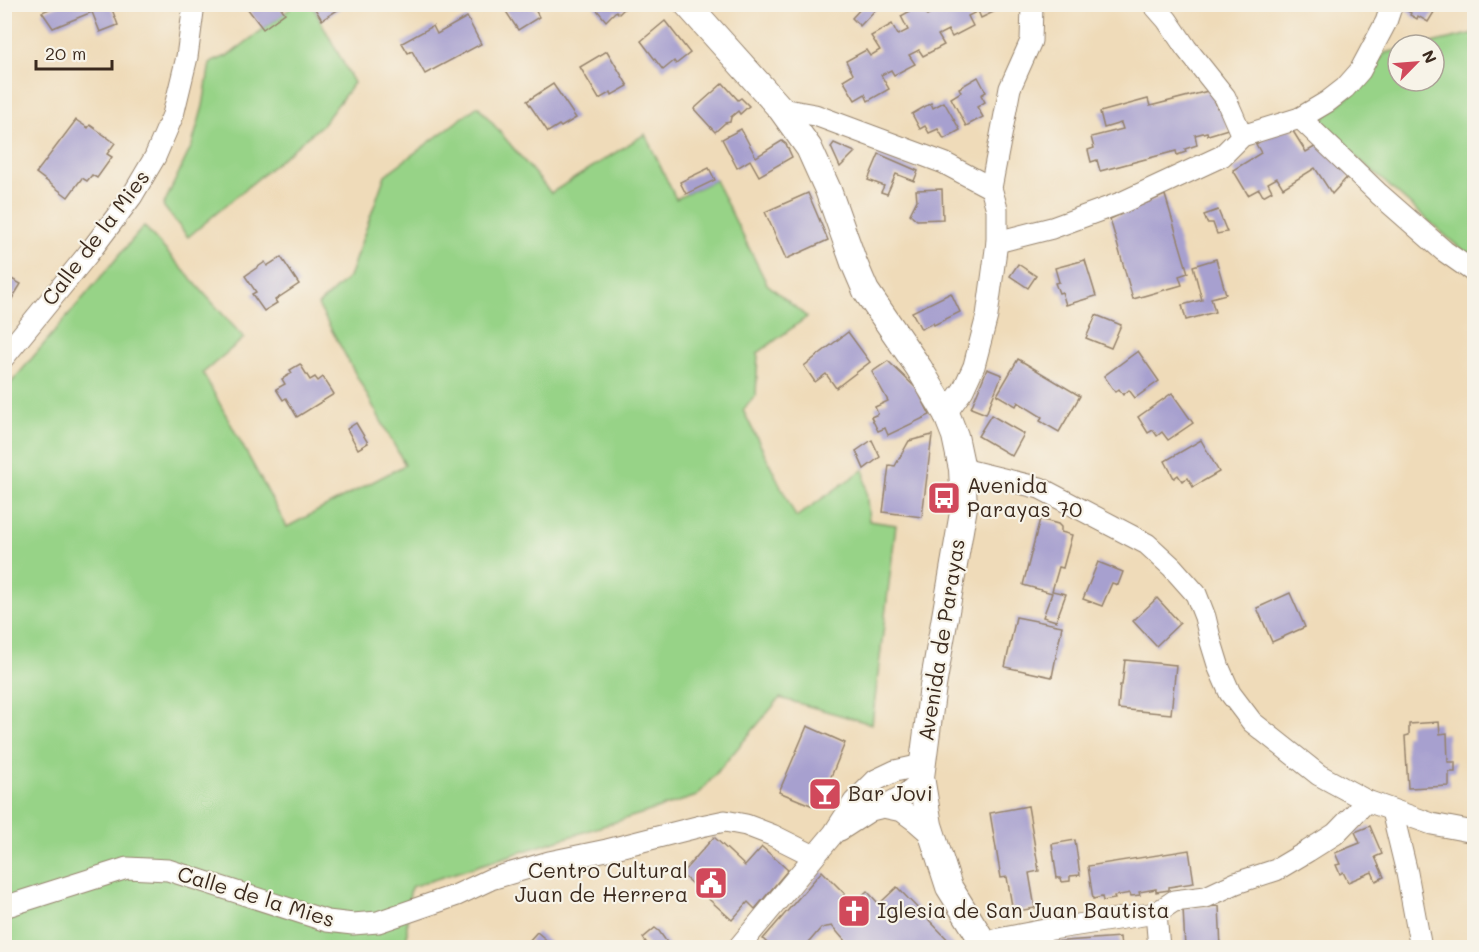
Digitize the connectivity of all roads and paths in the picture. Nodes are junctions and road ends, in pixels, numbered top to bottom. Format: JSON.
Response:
{"nodes":[{"id":1,"x":194,"y":4,"type":"edge"},
{"id":2,"x":687,"y":4,"type":"edge"},
{"id":3,"x":1032,"y":4,"type":"edge"},
{"id":4,"x":1154,"y":4,"type":"edge"},
{"id":5,"x":1392,"y":4,"type":"edge"},
{"id":6,"x":781,"y":109,"type":"junction"},
{"id":7,"x":1300,"y":118,"type":"junction"},
{"id":8,"x":1242,"y":136,"type":"junction"},
{"id":9,"x":992,"y":188,"type":"junction"},
{"id":10,"x":997,"y":243,"type":"junction"},
{"id":11,"x":1474,"y":272,"type":"edge"},
{"id":12,"x":4,"y":357,"type":"edge"},
{"id":13,"x":946,"y":413,"type":"junction"},
{"id":14,"x":962,"y":469,"type":"junction"},
{"id":15,"x":922,"y":771,"type":"junction"},
{"id":16,"x":1367,"y":801,"type":"junction"},
{"id":17,"x":883,"y":807,"type":"junction"},
{"id":18,"x":1392,"y":811,"type":"junction"},
{"id":19,"x":1474,"y":832,"type":"edge"},
{"id":20,"x":834,"y":833,"type":"junction"},
{"id":21,"x":933,"y":836,"type":"junction"},
{"id":22,"x":814,"y":856,"type":"junction"},
{"id":23,"x":4,"y":907,"type":"edge"},
{"id":24,"x":1156,"y":913,"type":"junction"},
{"id":25,"x":985,"y":945,"type":"edge"},
{"id":26,"x":738,"y":948,"type":"edge"},
{"id":27,"x":1159,"y":948,"type":"edge"},
{"id":28,"x":1421,"y":948,"type":"edge"}],
"edges":[{"from":1,"to":12,"type":"street","name":"Calle de la Mies"},
{"from":2,"to":6,"type":"street","name":"Avenida de Parayas"},
{"from":3,"to":9,"type":"street"},
{"from":4,"to":8,"type":"street"},
{"from":5,"to":7,"type":"street"},
{"from":6,"to":9,"type":"street"},
{"from":6,"to":13,"type":"street","name":"Avenida de Parayas"},
{"from":7,"to":8,"type":"street"},
{"from":7,"to":11,"type":"street"},
{"from":8,"to":10,"type":"street"},
{"from":9,"to":10,"type":"street"},
{"from":10,"to":13,"type":"street"},
{"from":13,"to":14,"type":"street","name":"Avenida de Parayas"},
{"from":14,"to":15,"type":"street","name":"Avenida de Parayas"},
{"from":14,"to":16,"type":"street"},
{"from":15,"to":17,"type":"street"},
{"from":15,"to":20,"type":"street"},
{"from":15,"to":21,"type":"street","name":"Avenida de Parayas"},
{"from":16,"to":18,"type":"street"},
{"from":16,"to":24,"type":"street"},
{"from":17,"to":20,"type":"street"},
{"from":17,"to":21,"type":"street"},
{"from":18,"to":19,"type":"street"},
{"from":18,"to":28,"type":"street"},
{"from":20,"to":22,"type":"street"},
{"from":21,"to":25,"type":"street","name":"Avenida de Parayas"},
{"from":22,"to":23,"type":"street","name":"Calle de la Mies"},
{"from":22,"to":26,"type":"street"},
{"from":24,"to":25,"type":"street"},
{"from":24,"to":27,"type":"street"}]}
